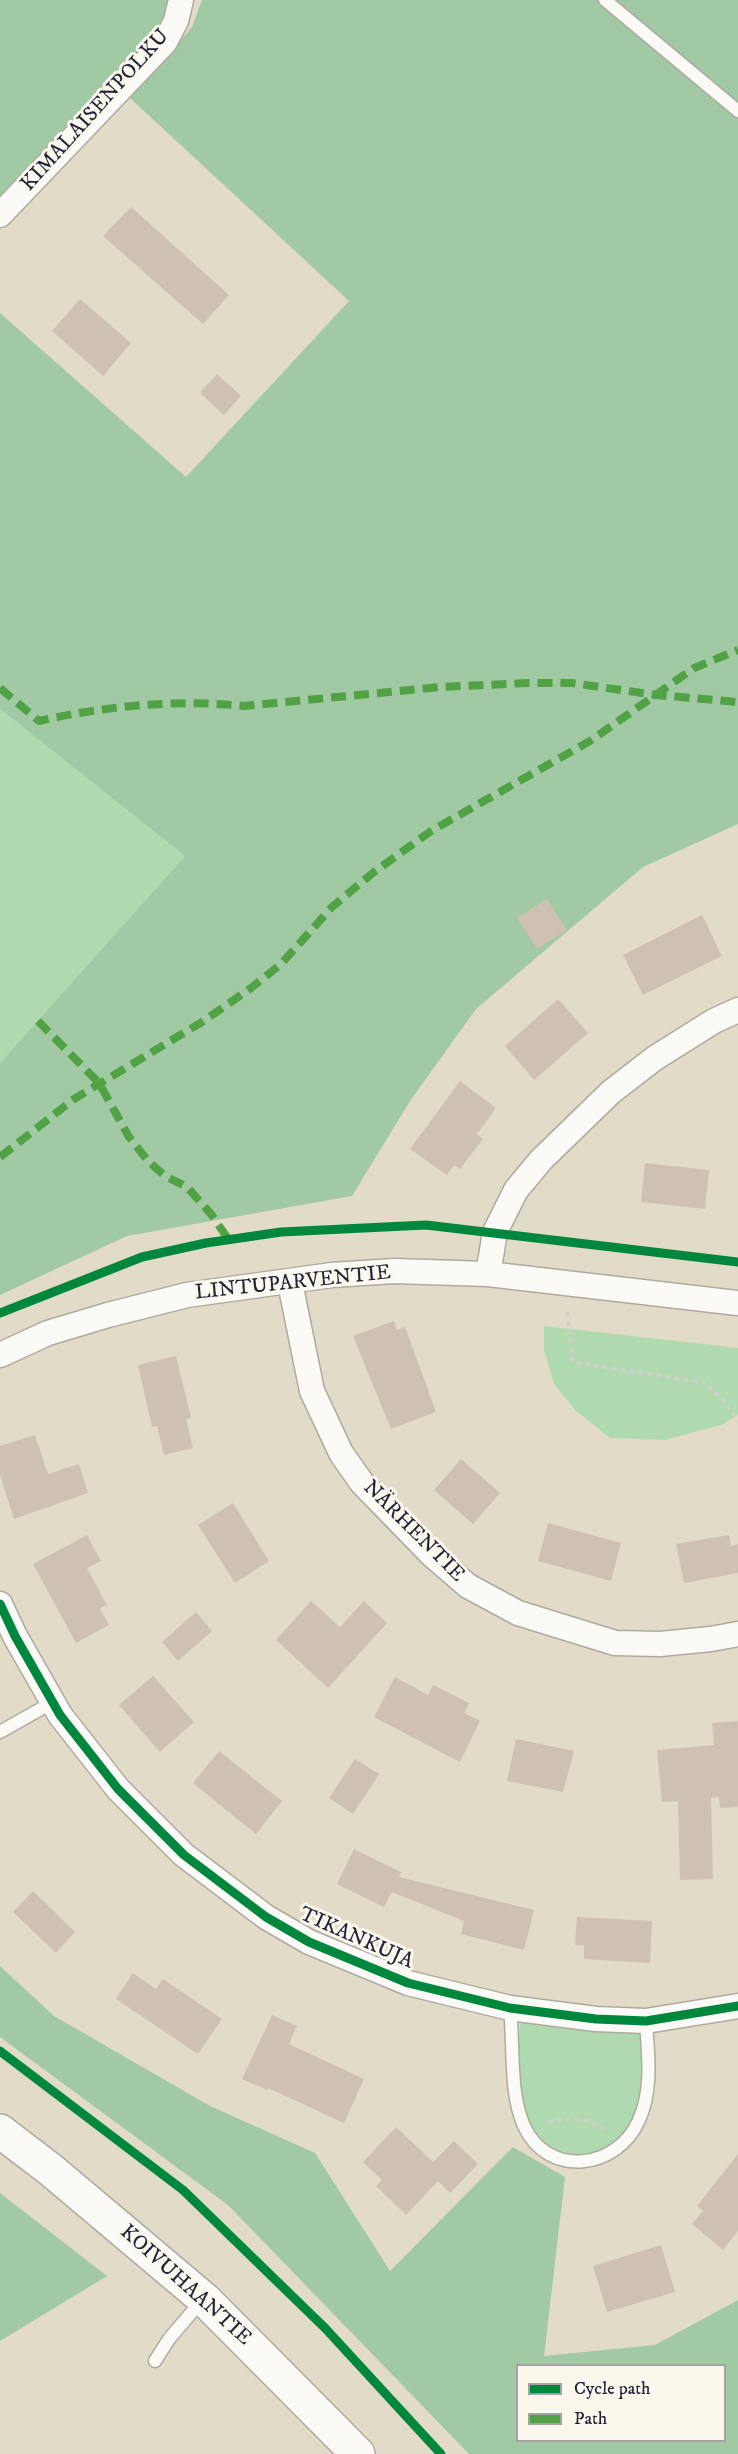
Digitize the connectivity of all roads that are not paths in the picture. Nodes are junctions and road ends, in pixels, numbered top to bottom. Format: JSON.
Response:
{"nodes":[{"id":1,"x":181,"y":0,"type":"edge"},
{"id":2,"x":605,"y":0,"type":"edge"},
{"id":3,"x":738,"y":111,"type":"edge"},
{"id":4,"x":0,"y":215,"type":"edge"},
{"id":5,"x":738,"y":1011,"type":"edge"},
{"id":6,"x":488,"y":1275,"type":"junction"},
{"id":7,"x":290,"y":1282,"type":"junction"},
{"id":8,"x":738,"y":1303,"type":"edge"},
{"id":9,"x":0,"y":1355,"type":"edge"},
{"id":10,"x":0,"y":1604,"type":"edge"},
{"id":11,"x":738,"y":1634,"type":"edge"},
{"id":12,"x":53,"y":1702,"type":"junction"},
{"id":13,"x":0,"y":1732,"type":"edge"},
{"id":14,"x":738,"y":2006,"type":"edge"},
{"id":15,"x":510,"y":2008,"type":"junction"},
{"id":16,"x":646,"y":2021,"type":"junction"},
{"id":17,"x":0,"y":2131,"type":"edge"},
{"id":18,"x":204,"y":2299,"type":"junction"},
{"id":19,"x":155,"y":2361,"type":"dead end"},
{"id":20,"x":358,"y":2454,"type":"edge"}],
"edges":[{"from":1,"to":4,"type":"street","name":"KIMALAISENPOLKU"},
{"from":2,"to":3,"type":"lane"},
{"from":5,"to":6,"type":"street"},
{"from":6,"to":7,"type":"street","name":"LINTUPARVENTIE"},
{"from":6,"to":8,"type":"street","name":"LINTUPARVENTIE"},
{"from":7,"to":9,"type":"street","name":"LINTUPARVENTIE"},
{"from":7,"to":11,"type":"street","name":"NÄRHENTIE"},
{"from":10,"to":12,"type":"street","name":"TIKANKUJA"},
{"from":12,"to":13,"type":"lane"},
{"from":12,"to":15,"type":"street","name":"TIKANKUJA"},
{"from":14,"to":16,"type":"street","name":"TIKANKUJA"},
{"from":15,"to":16,"type":"street","name":"TIKANKUJA"},
{"from":15,"to":16,"type":"lane"},
{"from":17,"to":18,"type":"street","name":"KOIVUHAANTIE"},
{"from":18,"to":19,"type":"lane"},
{"from":18,"to":20,"type":"street","name":"KOIVUHAANTIE"}]}
